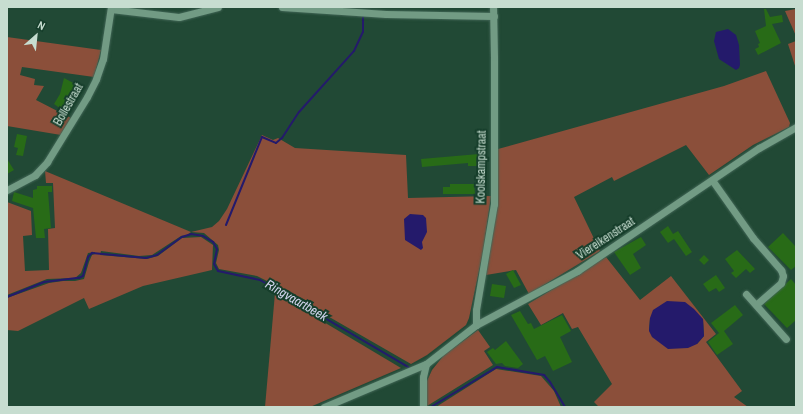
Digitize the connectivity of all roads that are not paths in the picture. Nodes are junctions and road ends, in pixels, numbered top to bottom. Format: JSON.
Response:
{"nodes":[{"id":1,"x":218,"y":7,"type":"edge"},
{"id":2,"x":282,"y":7,"type":"edge"},
{"id":3,"x":493,"y":7,"type":"edge"},
{"id":4,"x":110,"y":8,"type":"edge"},
{"id":5,"x":494,"y":16,"type":"junction"},
{"id":6,"x":796,"y":127,"type":"edge"},
{"id":7,"x":712,"y":180,"type":"junction"},
{"id":8,"x":7,"y":190,"type":"edge"},
{"id":9,"x":746,"y":294,"type":"dead end"},
{"id":10,"x":756,"y":305,"type":"junction"},
{"id":11,"x":476,"y":325,"type":"junction"},
{"id":12,"x":786,"y":339,"type":"dead end"},
{"id":13,"x":426,"y":364,"type":"junction"},
{"id":14,"x":324,"y":407,"type":"edge"},
{"id":15,"x":423,"y":407,"type":"edge"}],
"edges":[{"from":1,"to":4,"type":"street"},
{"from":2,"to":5,"type":"street"},
{"from":3,"to":5,"type":"street","name":"Koolskampstraat"},
{"from":4,"to":8,"type":"street","name":"Bollestraat"},
{"from":5,"to":11,"type":"street","name":"Koolskampstraat"},
{"from":6,"to":7,"type":"street","name":"Viereikenstraat"},
{"from":7,"to":10,"type":"street"},
{"from":7,"to":11,"type":"street","name":"Viereikenstraat"},
{"from":9,"to":10,"type":"street"},
{"from":10,"to":12,"type":"street"},
{"from":11,"to":13,"type":"street","name":"Viereikenstraat"},
{"from":13,"to":14,"type":"street","name":"Viereikenstraat"},
{"from":13,"to":15,"type":"street"}]}
